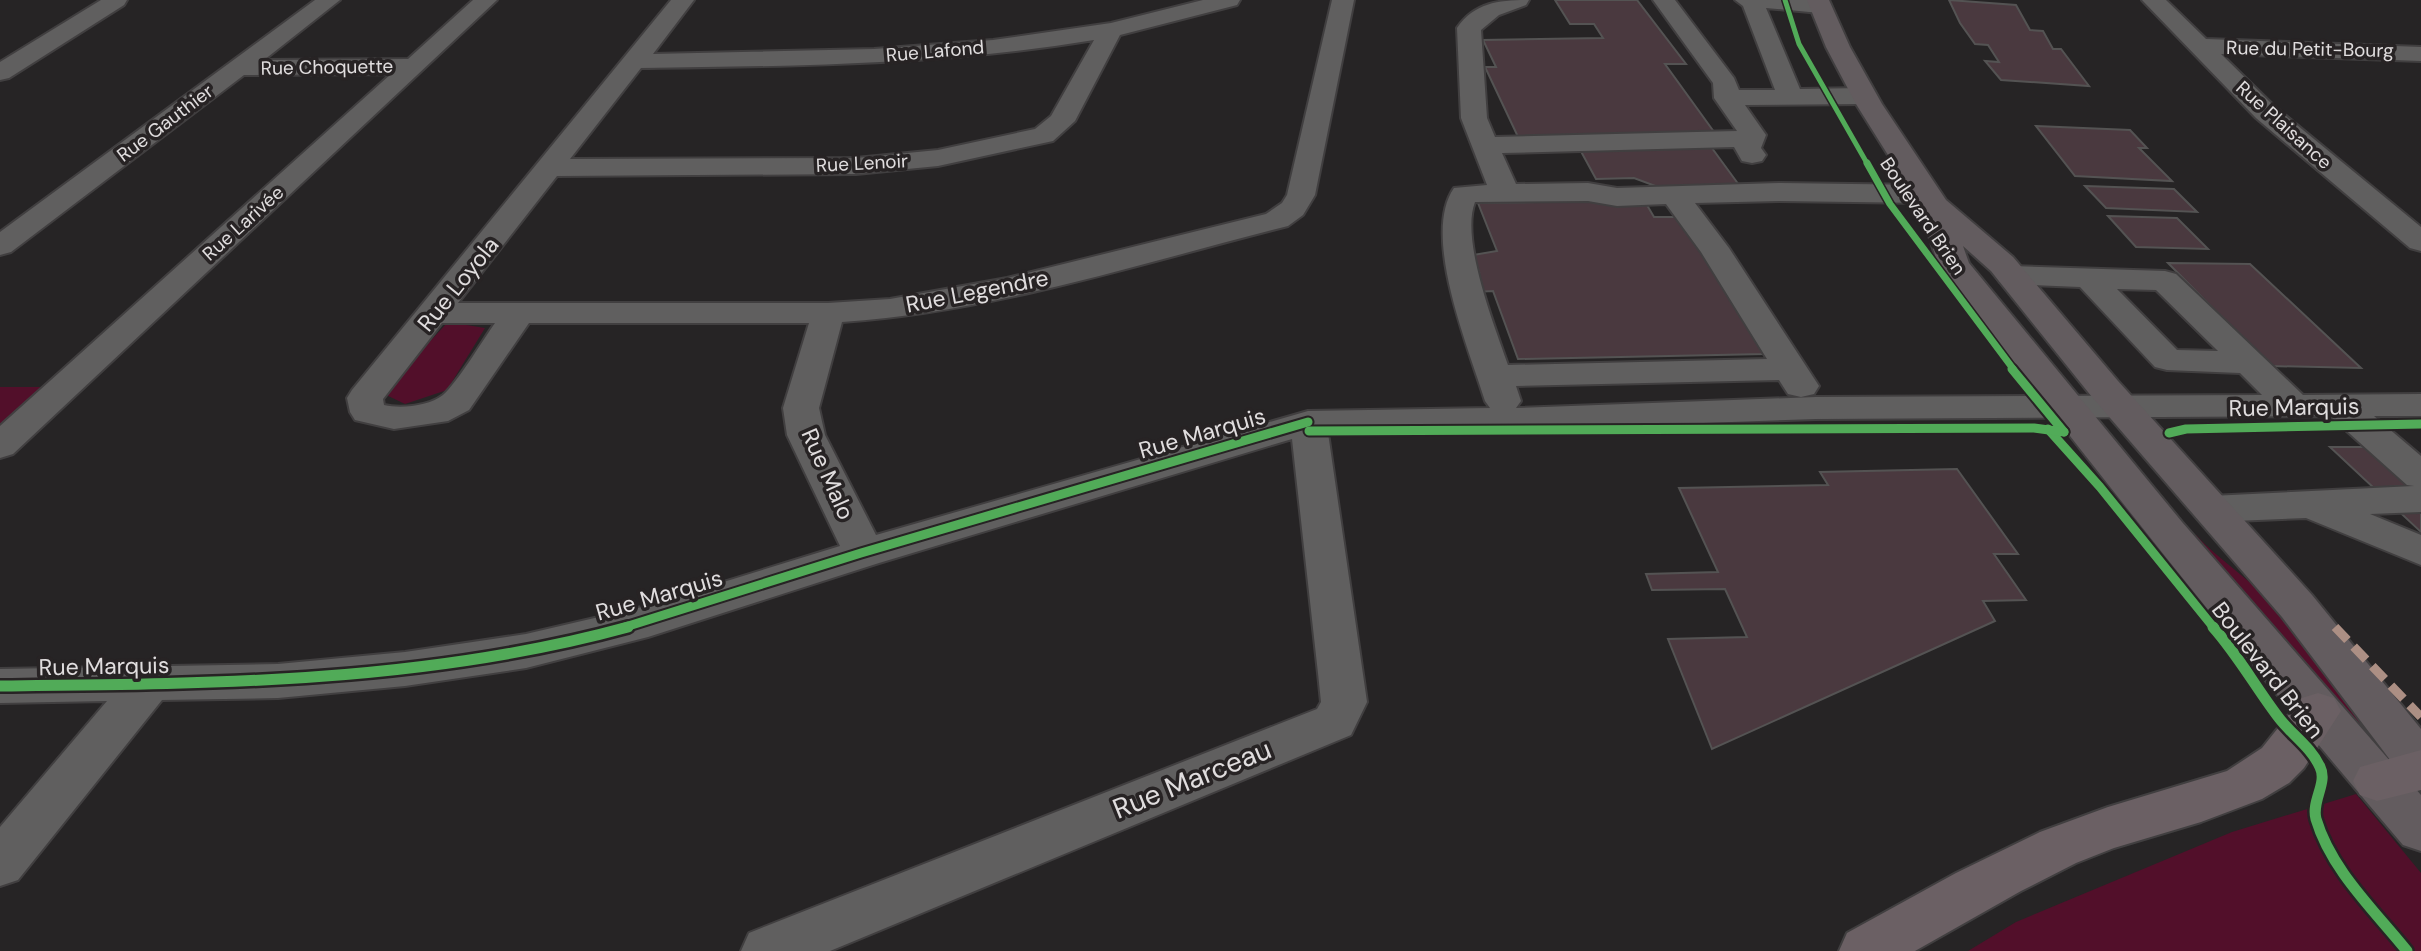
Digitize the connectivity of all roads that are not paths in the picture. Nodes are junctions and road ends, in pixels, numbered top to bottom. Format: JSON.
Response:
{"nodes":[{"id":1,"x":116,"y":0,"type":"edge"},
{"id":2,"x":329,"y":0,"type":"edge"},
{"id":3,"x":486,"y":0,"type":"edge"},
{"id":4,"x":683,"y":0,"type":"edge"},
{"id":5,"x":1229,"y":0,"type":"edge"},
{"id":6,"x":1343,"y":0,"type":"edge"},
{"id":7,"x":1518,"y":0,"type":"edge"},
{"id":8,"x":1664,"y":0,"type":"edge"},
{"id":9,"x":1746,"y":0,"type":"edge"},
{"id":10,"x":2153,"y":0,"type":"edge"},
{"id":11,"x":1752,"y":1,"type":"edge"},
{"id":12,"x":1819,"y":3,"type":"edge"},
{"id":13,"x":1111,"y":30,"type":"junction"},
{"id":14,"x":2199,"y":46,"type":"junction"},
{"id":15,"x":2421,"y":54,"type":"edge"},
{"id":16,"x":636,"y":61,"type":"junction"},
{"id":17,"x":415,"y":66,"type":"junction"},
{"id":18,"x":239,"y":68,"type":"junction"},
{"id":19,"x":0,"y":73,"type":"edge"},
{"id":20,"x":1790,"y":95,"type":"junction"},
{"id":21,"x":1864,"y":96,"type":"junction"},
{"id":22,"x":1727,"y":97,"type":"junction"},
{"id":23,"x":1749,"y":139,"type":"junction"},
{"id":24,"x":1486,"y":145,"type":"junction"},
{"id":25,"x":551,"y":169,"type":"junction"},
{"id":26,"x":1505,"y":193,"type":"junction"},
{"id":27,"x":1675,"y":195,"type":"junction"},
{"id":28,"x":1931,"y":200,"type":"junction"},
{"id":29,"x":1788,"y":202,"type":"junction"},
{"id":30,"x":2386,"y":215,"type":"junction"},
{"id":31,"x":2421,"y":215,"type":"edge"},
{"id":32,"x":2421,"y":242,"type":"edge"},
{"id":33,"x":0,"y":246,"type":"edge"},
{"id":34,"x":2011,"y":275,"type":"junction"},
{"id":35,"x":2089,"y":278,"type":"junction"},
{"id":36,"x":435,"y":313,"type":"junction"},
{"id":37,"x":519,"y":313,"type":"junction"},
{"id":38,"x":828,"y":313,"type":"junction"},
{"id":39,"x":2250,"y":363,"type":"junction"},
{"id":40,"x":1790,"y":369,"type":"junction"},
{"id":41,"x":1496,"y":376,"type":"junction"},
{"id":42,"x":2421,"y":405,"type":"edge"},
{"id":43,"x":2294,"y":406,"type":"junction"},
{"id":44,"x":2340,"y":406,"type":"junction"},
{"id":45,"x":2067,"y":407,"type":"junction"},
{"id":46,"x":1816,"y":408,"type":"junction"},
{"id":47,"x":2121,"y":408,"type":"junction"},
{"id":48,"x":1509,"y":419,"type":"junction"},
{"id":49,"x":1308,"y":422,"type":"junction"},
{"id":50,"x":2421,"y":436,"type":"edge"},
{"id":51,"x":2375,"y":437,"type":"junction"},
{"id":52,"x":0,"y":446,"type":"edge"},
{"id":53,"x":2421,"y":476,"type":"edge"},
{"id":54,"x":2421,"y":499,"type":"edge"},
{"id":55,"x":2309,"y":505,"type":"junction"},
{"id":56,"x":2211,"y":509,"type":"junction"},
{"id":57,"x":2421,"y":551,"type":"edge"},
{"id":58,"x":864,"y":553,"type":"junction"},
{"id":59,"x":148,"y":685,"type":"junction"},
{"id":60,"x":0,"y":686,"type":"edge"},
{"id":61,"x":2318,"y":712,"type":"junction"},
{"id":62,"x":2406,"y":772,"type":"edge"},
{"id":63,"x":2421,"y":830,"type":"edge"},
{"id":64,"x":0,"y":864,"type":"edge"},
{"id":65,"x":768,"y":951,"type":"edge"},
{"id":66,"x":1866,"y":951,"type":"edge"}],
"edges":[{"from":1,"to":19,"type":"street"},
{"from":2,"to":18,"type":"street","name":"Rue Gauthier"},
{"from":3,"to":17,"type":"street","name":"Rue Larivée"},
{"from":4,"to":16,"type":"street","name":"Rue Loyola"},
{"from":5,"to":13,"type":"street","name":"Rue Lafond"},
{"from":6,"to":38,"type":"street","name":"Rue Legendre"},
{"from":7,"to":24,"type":"street"},
{"from":8,"to":22,"type":"street"},
{"from":9,"to":11,"type":"street"},
{"from":10,"to":14,"type":"street","name":"Rue Plaisance"},
{"from":11,"to":12,"type":"street"},
{"from":11,"to":20,"type":"street"},
{"from":12,"to":21,"type":"main road","name":"Boulevard Brien"},
{"from":13,"to":16,"type":"street","name":"Rue Lafond"},
{"from":13,"to":25,"type":"street","name":"Rue Lenoir"},
{"from":14,"to":15,"type":"street","name":"Rue du Petit-Bourg"},
{"from":14,"to":30,"type":"street","name":"Rue Plaisance"},
{"from":16,"to":25,"type":"street","name":"Rue Loyola"},
{"from":17,"to":18,"type":"street","name":"Rue Choquette"},
{"from":17,"to":52,"type":"street","name":"Rue Larivée"},
{"from":18,"to":33,"type":"street","name":"Rue Gauthier"},
{"from":20,"to":21,"type":"street"},
{"from":20,"to":22,"type":"street"},
{"from":21,"to":28,"type":"main road","name":"Boulevard Brien"},
{"from":22,"to":23,"type":"street"},
{"from":23,"to":24,"type":"street"},
{"from":23,"to":29,"type":"street"},
{"from":24,"to":26,"type":"street"},
{"from":25,"to":36,"type":"street","name":"Rue Loyola"},
{"from":26,"to":27,"type":"street"},
{"from":26,"to":41,"type":"street"},
{"from":27,"to":29,"type":"street"},
{"from":27,"to":40,"type":"street"},
{"from":28,"to":29,"type":"street"},
{"from":28,"to":34,"type":"main road","name":"Boulevard Brien"},
{"from":28,"to":45,"type":"main road","name":"Boulevard Brien"},
{"from":30,"to":31,"type":"street"},
{"from":30,"to":32,"type":"street","name":"Rue Plaisance"},
{"from":34,"to":35,"type":"street"},
{"from":34,"to":47,"type":"main road","name":"Boulevard Brien"},
{"from":35,"to":39,"type":"street"},
{"from":35,"to":39,"type":"street"},
{"from":36,"to":37,"type":"street","name":"Rue Legendre"},
{"from":36,"to":37,"type":"street","name":"Rue Loyola"},
{"from":37,"to":38,"type":"street","name":"Rue Legendre"},
{"from":38,"to":58,"type":"street","name":"Rue Malo"},
{"from":39,"to":43,"type":"street"},
{"from":40,"to":41,"type":"street"},
{"from":40,"to":46,"type":"street"},
{"from":41,"to":48,"type":"street"},
{"from":42,"to":44,"type":"street","name":"Rue Marquis"},
{"from":43,"to":44,"type":"street","name":"Rue Marquis"},
{"from":43,"to":47,"type":"street","name":"Rue Marquis"},
{"from":44,"to":51,"type":"street"},
{"from":45,"to":46,"type":"street","name":"Rue Marquis"},
{"from":45,"to":47,"type":"street","name":"Rue Marquis"},
{"from":45,"to":61,"type":"main road","name":"Boulevard Brien"},
{"from":46,"to":48,"type":"street","name":"Rue Marquis"},
{"from":47,"to":56,"type":"main road","name":"Boulevard Brien"},
{"from":48,"to":49,"type":"street","name":"Rue Marquis"},
{"from":49,"to":58,"type":"street","name":"Rue Marquis"},
{"from":49,"to":65,"type":"street","name":"Rue Marceau"},
{"from":50,"to":51,"type":"street"},
{"from":51,"to":53,"type":"street"},
{"from":54,"to":55,"type":"street"},
{"from":55,"to":56,"type":"street"},
{"from":55,"to":57,"type":"street"},
{"from":56,"to":62,"type":"main road","name":"Boulevard Brien"},
{"from":58,"to":59,"type":"street","name":"Rue Marquis"},
{"from":59,"to":60,"type":"street","name":"Rue Marquis"},
{"from":59,"to":64,"type":"street"},
{"from":61,"to":62,"type":"main road","name":"Boulevard Brien"},
{"from":61,"to":66,"type":"highway"},
{"from":62,"to":63,"type":"main road","name":"Boulevard Brien"}]}
